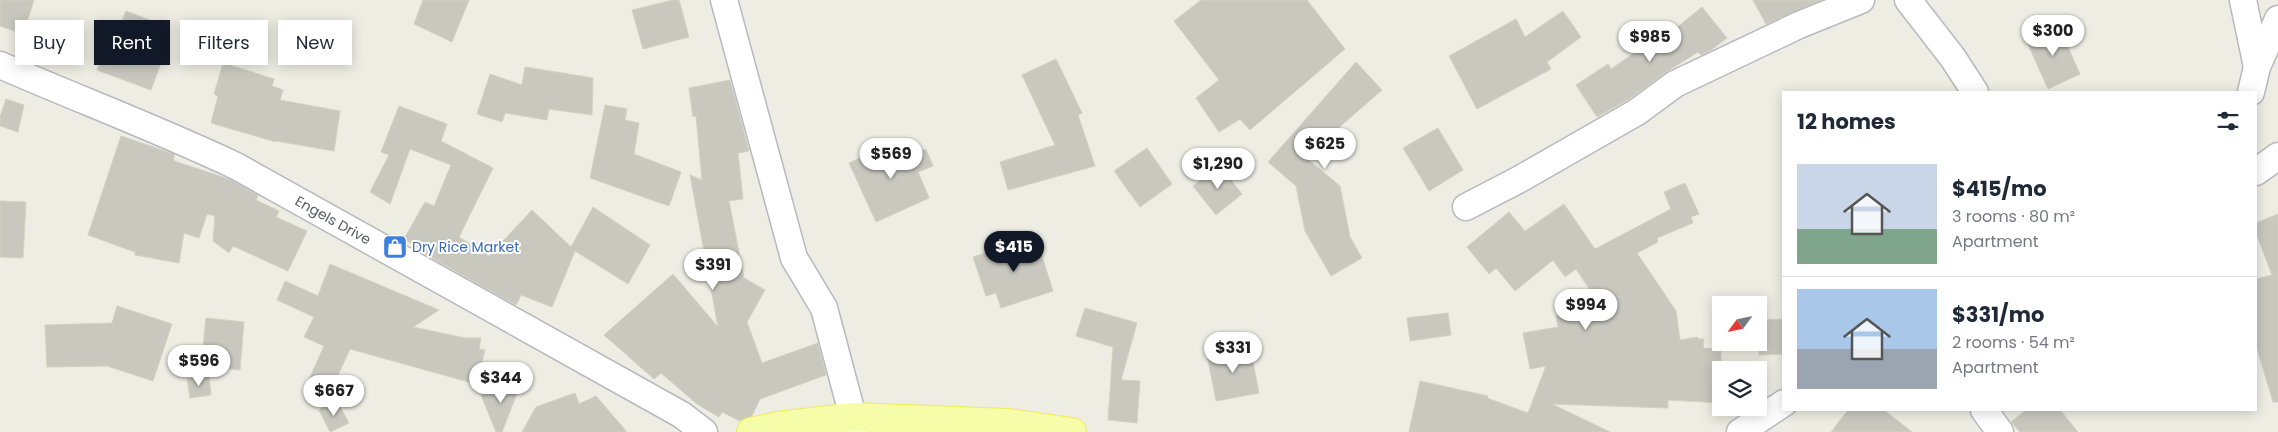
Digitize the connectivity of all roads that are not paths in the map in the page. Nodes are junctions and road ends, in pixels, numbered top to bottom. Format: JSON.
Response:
{"nodes":[{"id":1,"x":724,"y":0,"type":"edge"},
{"id":2,"x":1861,"y":0,"type":"edge"},
{"id":3,"x":1908,"y":0,"type":"edge"},
{"id":4,"x":2243,"y":0,"type":"edge"},
{"id":5,"x":2278,"y":19,"type":"edge"},
{"id":6,"x":0,"y":65,"type":"edge"},
{"id":7,"x":2257,"y":66,"type":"junction"},
{"id":8,"x":1974,"y":91,"type":"edge"},
{"id":9,"x":2252,"y":91,"type":"edge"},
{"id":10,"x":2278,"y":156,"type":"edge"},
{"id":11,"x":2257,"y":171,"type":"edge"},
{"id":12,"x":1466,"y":207,"type":"dead end"},
{"id":13,"x":1782,"y":404,"type":"edge"},
{"id":14,"x":1985,"y":411,"type":"edge"},
{"id":15,"x":855,"y":424,"type":"edge"},
{"id":16,"x":704,"y":432,"type":"edge"},
{"id":17,"x":751,"y":432,"type":"edge"},
{"id":18,"x":1072,"y":432,"type":"edge"},
{"id":19,"x":1740,"y":432,"type":"edge"},
{"id":20,"x":2000,"y":432,"type":"edge"}],
"edges":[{"from":1,"to":15,"type":"street"},
{"from":2,"to":12,"type":"street"},
{"from":3,"to":8,"type":"street"},
{"from":4,"to":7,"type":"street"},
{"from":5,"to":7,"type":"street"},
{"from":6,"to":16,"type":"street","name":"Engels Drive"},
{"from":7,"to":9,"type":"street"},
{"from":10,"to":11,"type":"street"},
{"from":13,"to":19,"type":"street"},
{"from":14,"to":20,"type":"street"},
{"from":15,"to":17,"type":"main road"},
{"from":15,"to":18,"type":"main road"}]}
